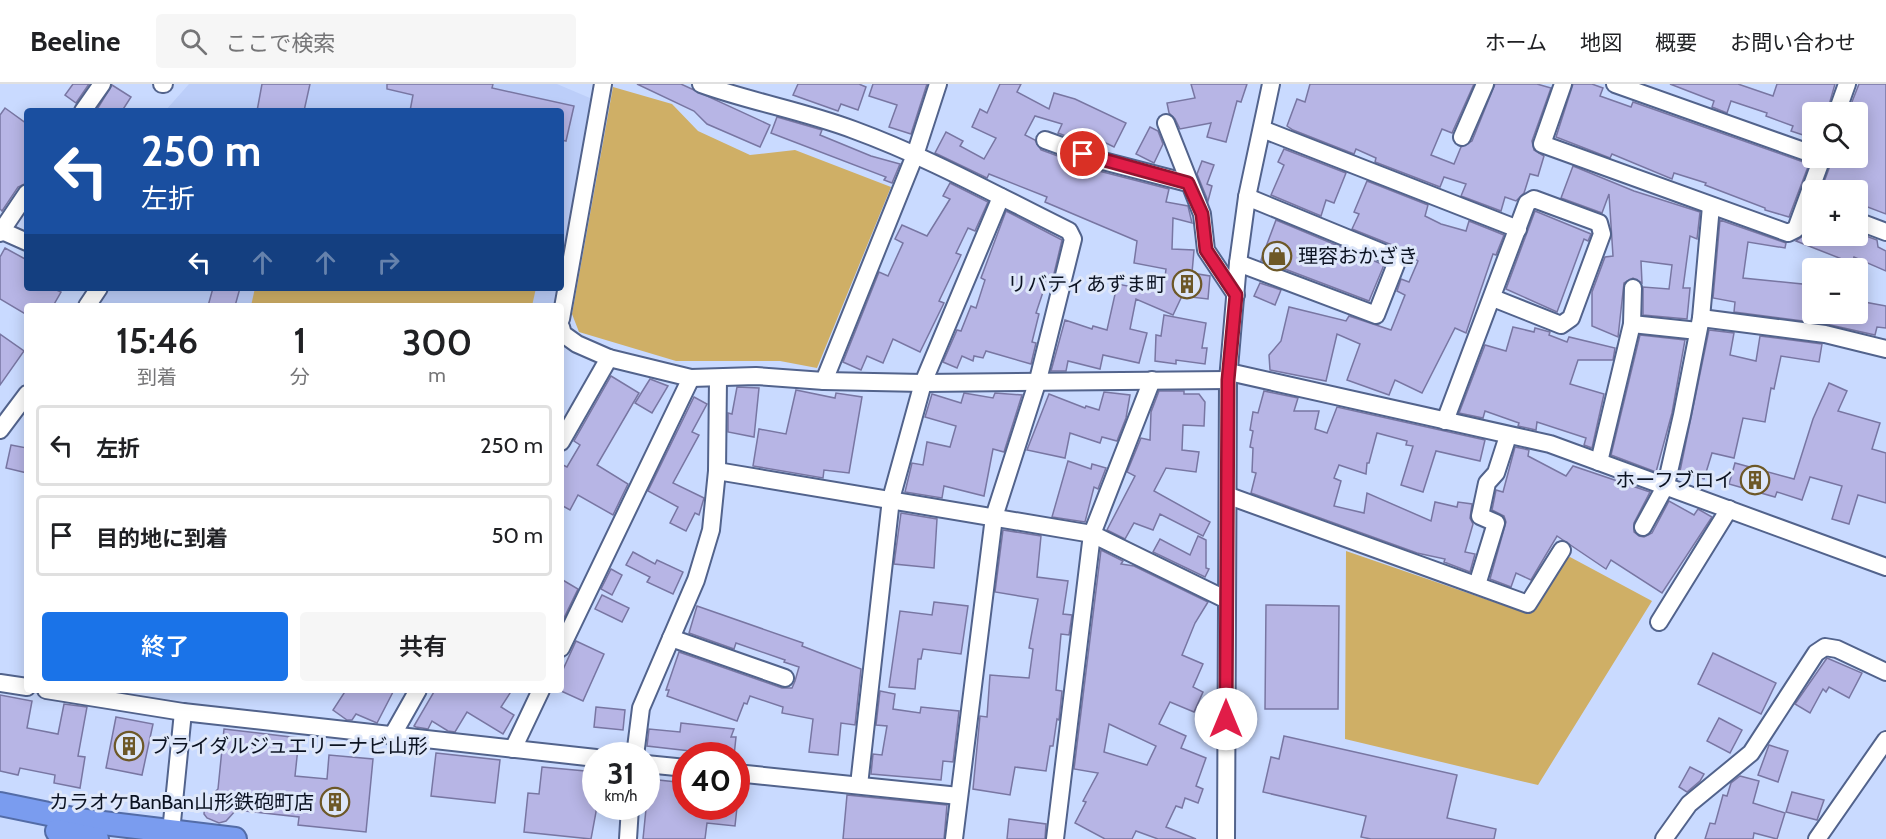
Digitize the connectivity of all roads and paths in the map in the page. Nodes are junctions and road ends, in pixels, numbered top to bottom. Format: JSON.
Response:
{"nodes":[{"id":1,"x":102,"y":84,"type":"edge"},
{"id":2,"x":603,"y":84,"type":"edge"},
{"id":3,"x":701,"y":84,"type":"edge"},
{"id":4,"x":939,"y":84,"type":"edge"},
{"id":5,"x":1271,"y":84,"type":"edge"},
{"id":6,"x":1485,"y":84,"type":"edge"},
{"id":7,"x":1563,"y":84,"type":"edge"},
{"id":8,"x":1615,"y":84,"type":"edge"},
{"id":9,"x":1847,"y":84,"type":"edge"},
{"id":10,"x":1841,"y":102,"type":"edge"},
{"id":11,"x":85,"y":108,"type":"edge"},
{"id":12,"x":1166,"y":123,"type":"dead end"},
{"id":13,"x":1262,"y":129,"type":"junction"},
{"id":14,"x":1462,"y":137,"type":"dead end"},
{"id":15,"x":1045,"y":140,"type":"dead end"},
{"id":16,"x":1802,"y":150,"type":"edge"},
{"id":17,"x":915,"y":155,"type":"junction"},
{"id":18,"x":1188,"y":183,"type":"junction"},
{"id":19,"x":24,"y":197,"type":"edge"},
{"id":20,"x":1001,"y":197,"type":"junction"},
{"id":21,"x":1246,"y":197,"type":"junction"},
{"id":22,"x":1711,"y":206,"type":"junction"},
{"id":23,"x":1802,"y":217,"type":"edge"},
{"id":24,"x":1868,"y":225,"type":"edge"},
{"id":25,"x":1518,"y":229,"type":"junction"},
{"id":26,"x":0,"y":231,"type":"edge"},
{"id":27,"x":1886,"y":232,"type":"edge"},
{"id":28,"x":24,"y":241,"type":"edge"},
{"id":29,"x":1238,"y":263,"type":"junction"},
{"id":30,"x":1633,"y":288,"type":"dead end"},
{"id":31,"x":1236,"y":295,"type":"junction"},
{"id":32,"x":1493,"y":298,"type":"junction"},
{"id":33,"x":564,"y":303,"type":"edge"},
{"id":34,"x":1632,"y":324,"type":"junction"},
{"id":35,"x":1699,"y":325,"type":"junction"},
{"id":36,"x":564,"y":335,"type":"edge"},
{"id":37,"x":1886,"y":349,"type":"edge"},
{"id":38,"x":609,"y":358,"type":"junction"},
{"id":39,"x":1229,"y":376,"type":"junction"},
{"id":40,"x":691,"y":378,"type":"junction"},
{"id":41,"x":718,"y":379,"type":"junction"},
{"id":42,"x":1038,"y":380,"type":"junction"},
{"id":43,"x":1152,"y":380,"type":"junction"},
{"id":44,"x":824,"y":381,"type":"junction"},
{"id":45,"x":923,"y":383,"type":"junction"},
{"id":46,"x":24,"y":398,"type":"edge"},
{"id":47,"x":1445,"y":422,"type":"junction"},
{"id":48,"x":0,"y":430,"type":"edge"},
{"id":49,"x":1508,"y":436,"type":"junction"},
{"id":50,"x":564,"y":437,"type":"edge"},
{"id":51,"x":1599,"y":462,"type":"junction"},
{"id":52,"x":717,"y":471,"type":"junction"},
{"id":53,"x":1666,"y":486,"type":"junction"},
{"id":54,"x":1229,"y":496,"type":"junction"},
{"id":55,"x":891,"y":499,"type":"junction"},
{"id":56,"x":1729,"y":509,"type":"junction"},
{"id":57,"x":994,"y":517,"type":"junction"},
{"id":58,"x":1643,"y":527,"type":"dead end"},
{"id":59,"x":1092,"y":534,"type":"junction"},
{"id":60,"x":1562,"y":550,"type":"dead end"},
{"id":61,"x":1886,"y":567,"type":"edge"},
{"id":62,"x":1477,"y":585,"type":"junction"},
{"id":63,"x":1227,"y":600,"type":"junction"},
{"id":64,"x":1659,"y":621,"type":"dead end"},
{"id":65,"x":671,"y":638,"type":"junction"},
{"id":66,"x":564,"y":642,"type":"edge"},
{"id":67,"x":1886,"y":672,"type":"edge"},
{"id":68,"x":785,"y":678,"type":"dead end"},
{"id":69,"x":0,"y":682,"type":"edge"},
{"id":70,"x":24,"y":686,"type":"edge"},
{"id":71,"x":65,"y":693,"type":"edge"},
{"id":72,"x":416,"y":693,"type":"edge"},
{"id":73,"x":540,"y":693,"type":"edge"},
{"id":74,"x":183,"y":712,"type":"junction"},
{"id":75,"x":392,"y":736,"type":"junction"},
{"id":76,"x":1886,"y":740,"type":"edge"},
{"id":77,"x":636,"y":742,"type":"edge"},
{"id":78,"x":513,"y":749,"type":"junction"},
{"id":79,"x":582,"y":756,"type":"edge"},
{"id":80,"x":750,"y":774,"type":"edge"},
{"id":81,"x":859,"y":785,"type":"junction"},
{"id":82,"x":959,"y":796,"type":"junction"},
{"id":83,"x":0,"y":804,"type":"edge"},
{"id":84,"x":0,"y":819,"type":"edge"},
{"id":85,"x":629,"y":820,"type":"edge"},
{"id":86,"x":173,"y":836,"type":"edge"},
{"id":87,"x":97,"y":839,"type":"edge"},
{"id":88,"x":235,"y":839,"type":"edge"},
{"id":89,"x":627,"y":839,"type":"edge"},
{"id":90,"x":954,"y":839,"type":"edge"},
{"id":91,"x":1055,"y":839,"type":"edge"},
{"id":92,"x":1226,"y":839,"type":"edge"},
{"id":93,"x":1664,"y":839,"type":"edge"},
{"id":94,"x":1817,"y":839,"type":"edge"}],
"edges":[{"from":1,"to":11,"type":"street"},
{"from":2,"to":33,"type":"street"},
{"from":3,"to":17,"type":"street"},
{"from":4,"to":17,"type":"street"},
{"from":5,"to":13,"type":"street"},
{"from":6,"to":14,"type":"street"},
{"from":7,"to":22,"type":"street"},
{"from":8,"to":16,"type":"street"},
{"from":9,"to":10,"type":"street"},
{"from":12,"to":18,"type":"street"},
{"from":13,"to":21,"type":"street"},
{"from":13,"to":25,"type":"street"},
{"from":15,"to":18,"type":"street"},
{"from":17,"to":20,"type":"street"},
{"from":17,"to":44,"type":"street"},
{"from":18,"to":31,"type":"street"},
{"from":19,"to":26,"type":"street"},
{"from":20,"to":42,"type":"street"},
{"from":20,"to":45,"type":"street"},
{"from":21,"to":29,"type":"street"},
{"from":21,"to":29,"type":"street"},
{"from":22,"to":23,"type":"street"},
{"from":22,"to":35,"type":"street"},
{"from":24,"to":27,"type":"street"},
{"from":25,"to":32,"type":"street"},
{"from":25,"to":32,"type":"street"},
{"from":26,"to":28,"type":"street"},
{"from":29,"to":31,"type":"street"},
{"from":30,"to":34,"type":"street"},
{"from":31,"to":39,"type":"street"},
{"from":32,"to":47,"type":"street"},
{"from":34,"to":35,"type":"street"},
{"from":34,"to":51,"type":"street"},
{"from":35,"to":37,"type":"street"},
{"from":35,"to":53,"type":"street"},
{"from":36,"to":38,"type":"street"},
{"from":38,"to":40,"type":"street"},
{"from":38,"to":50,"type":"street"},
{"from":39,"to":43,"type":"street"},
{"from":39,"to":47,"type":"street"},
{"from":39,"to":54,"type":"street"},
{"from":40,"to":41,"type":"street"},
{"from":40,"to":66,"type":"street"},
{"from":41,"to":44,"type":"street"},
{"from":41,"to":52,"type":"street"},
{"from":42,"to":43,"type":"street"},
{"from":42,"to":45,"type":"street"},
{"from":42,"to":57,"type":"street"},
{"from":43,"to":59,"type":"street"},
{"from":44,"to":45,"type":"street"},
{"from":45,"to":55,"type":"street"},
{"from":46,"to":48,"type":"street"},
{"from":47,"to":49,"type":"street"},
{"from":49,"to":51,"type":"street"},
{"from":49,"to":62,"type":"street"},
{"from":51,"to":53,"type":"street"},
{"from":52,"to":55,"type":"street"},
{"from":52,"to":65,"type":"street"},
{"from":53,"to":56,"type":"street"},
{"from":53,"to":58,"type":"street"},
{"from":54,"to":62,"type":"street"},
{"from":54,"to":63,"type":"street"},
{"from":55,"to":57,"type":"street"},
{"from":55,"to":81,"type":"street"},
{"from":56,"to":61,"type":"street"},
{"from":56,"to":64,"type":"street"},
{"from":57,"to":59,"type":"street"},
{"from":57,"to":82,"type":"street"},
{"from":59,"to":63,"type":"street"},
{"from":59,"to":91,"type":"street"},
{"from":60,"to":62,"type":"street"},
{"from":63,"to":92,"type":"street"},
{"from":65,"to":68,"type":"street"},
{"from":65,"to":77,"type":"street"},
{"from":67,"to":93,"type":"street"},
{"from":69,"to":70,"type":"street"},
{"from":71,"to":74,"type":"street"},
{"from":72,"to":75,"type":"street"},
{"from":73,"to":78,"type":"street"},
{"from":74,"to":75,"type":"street"},
{"from":74,"to":86,"type":"street"},
{"from":75,"to":78,"type":"street"},
{"from":76,"to":94,"type":"street"},
{"from":78,"to":79,"type":"street"},
{"from":80,"to":81,"type":"street"},
{"from":81,"to":82,"type":"street"},
{"from":82,"to":90,"type":"street"},
{"from":83,"to":86,"type":"highway"},
{"from":84,"to":87,"type":"highway"},
{"from":85,"to":89,"type":"street"},
{"from":86,"to":88,"type":"highway"}]}
